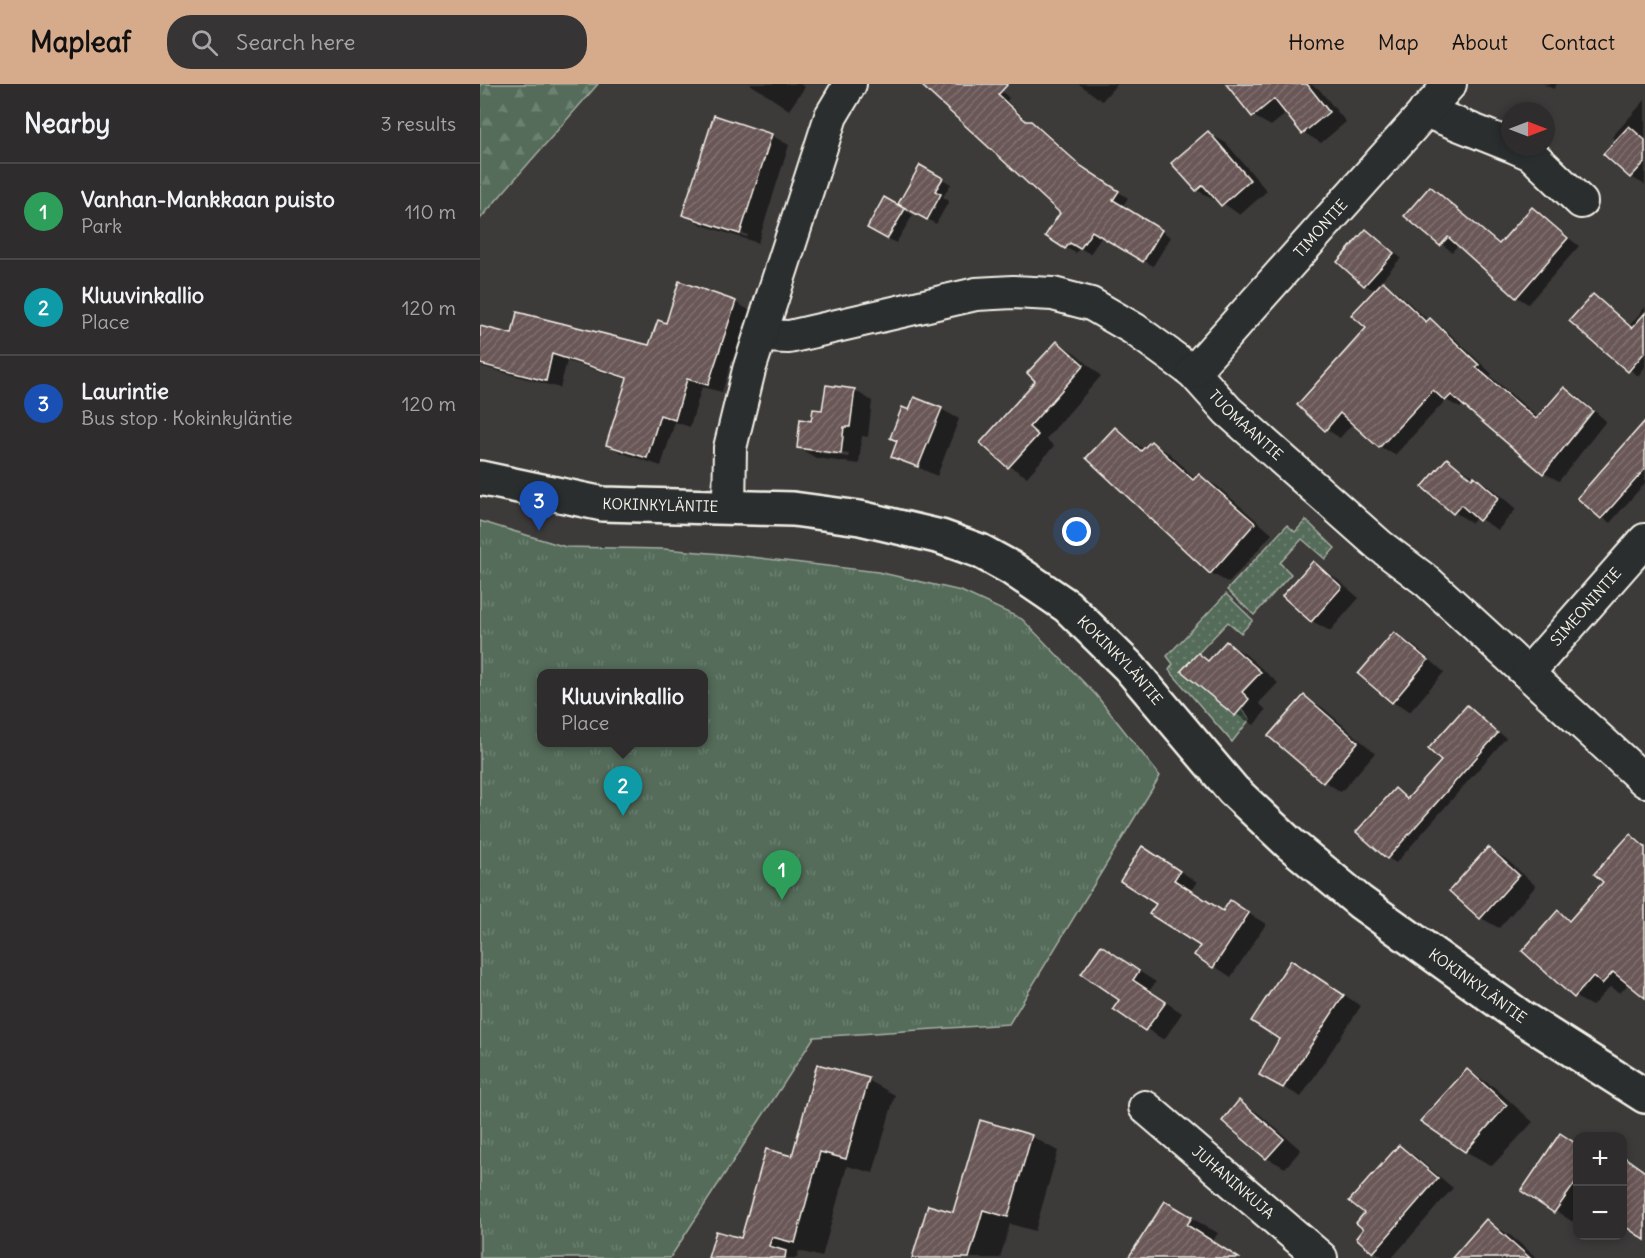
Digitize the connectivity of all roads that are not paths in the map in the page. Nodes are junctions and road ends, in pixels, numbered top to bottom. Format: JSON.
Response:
{"nodes":[{"id":1,"x":850,"y":84,"type":"edge"},
{"id":2,"x":1450,"y":84,"type":"edge"},
{"id":3,"x":1425,"y":111,"type":"junction"},
{"id":4,"x":1501,"y":141,"type":"edge"},
{"id":5,"x":1534,"y":156,"type":"edge"},
{"id":6,"x":1581,"y":202,"type":"dead end"},
{"id":7,"x":761,"y":336,"type":"junction"},
{"id":8,"x":1193,"y":372,"type":"junction"},
{"id":9,"x":480,"y":478,"type":"edge"},
{"id":10,"x":729,"y":507,"type":"junction"},
{"id":11,"x":1645,"y":540,"type":"edge"},
{"id":12,"x":1528,"y":673,"type":"junction"},
{"id":13,"x":1645,"y":781,"type":"edge"},
{"id":14,"x":1645,"y":1096,"type":"edge"},
{"id":15,"x":1145,"y":1107,"type":"dead end"},
{"id":16,"x":1321,"y":1258,"type":"edge"}],
"edges":[{"from":1,"to":7,"type":"street"},
{"from":2,"to":3,"type":"street","name":"TIMONTIE"},
{"from":3,"to":4,"type":"street"},
{"from":3,"to":8,"type":"street","name":"TIMONTIE"},
{"from":5,"to":6,"type":"street"},
{"from":7,"to":8,"type":"street","name":"TUOMAANTIE"},
{"from":7,"to":10,"type":"street"},
{"from":8,"to":12,"type":"street","name":"TUOMAANTIE"},
{"from":9,"to":10,"type":"main road","name":"KOKINKYLÄNTIE"},
{"from":10,"to":14,"type":"main road","name":"KOKINKYLÄNTIE"},
{"from":11,"to":12,"type":"street","name":"SIMEONINTIE"},
{"from":12,"to":13,"type":"street","name":"TUOMAANTIE"},
{"from":15,"to":16,"type":"street","name":"JUHANINKUJA"}]}
